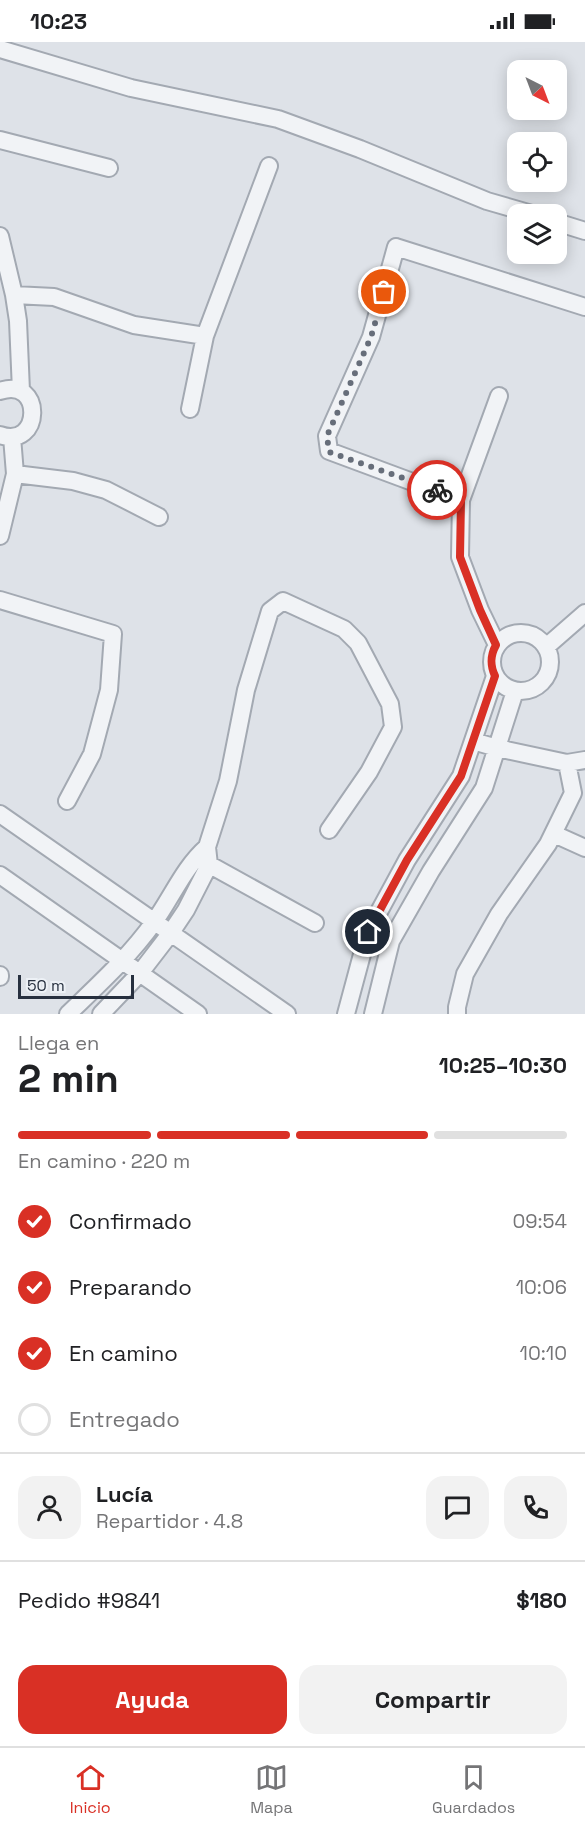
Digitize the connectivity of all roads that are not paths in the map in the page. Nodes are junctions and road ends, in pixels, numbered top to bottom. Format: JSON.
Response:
{"nodes":[{"id":1,"x":0,"y":49,"type":"edge"},
{"id":2,"x":0,"y":140,"type":"edge"},
{"id":3,"x":269,"y":166,"type":"dead end"},
{"id":4,"x":110,"y":168,"type":"dead end"},
{"id":5,"x":507,"y":207,"type":"edge"},
{"id":6,"x":567,"y":225,"type":"edge"},
{"id":7,"x":585,"y":231,"type":"edge"},
{"id":8,"x":0,"y":236,"type":"edge"},
{"id":9,"x":14,"y":295,"type":"junction"},
{"id":10,"x":585,"y":307,"type":"edge"},
{"id":11,"x":205,"y":336,"type":"junction"},
{"id":12,"x":0,"y":391,"type":"edge"},
{"id":13,"x":21,"y":391,"type":"junction"},
{"id":14,"x":499,"y":396,"type":"dead end"},
{"id":15,"x":190,"y":409,"type":"dead end"},
{"id":16,"x":6,"y":436,"type":"edge"},
{"id":17,"x":15,"y":474,"type":"junction"},
{"id":18,"x":461,"y":500,"type":"junction"},
{"id":19,"x":159,"y":517,"type":"dead end"},
{"id":20,"x":0,"y":536,"type":"edge"},
{"id":21,"x":0,"y":600,"type":"edge"},
{"id":22,"x":585,"y":613,"type":"edge"},
{"id":23,"x":496,"y":645,"type":"junction"},
{"id":24,"x":546,"y":647,"type":"junction"},
{"id":25,"x":495,"y":676,"type":"junction"},
{"id":26,"x":514,"y":691,"type":"junction"},
{"id":27,"x":473,"y":741,"type":"junction"},
{"id":28,"x":496,"y":748,"type":"junction"},
{"id":29,"x":585,"y":760,"type":"edge"},
{"id":30,"x":567,"y":763,"type":"junction"},
{"id":31,"x":67,"y":801,"type":"dead end"},
{"id":32,"x":0,"y":814,"type":"edge"},
{"id":33,"x":329,"y":830,"type":"dead end"},
{"id":34,"x":554,"y":834,"type":"junction"},
{"id":35,"x":585,"y":849,"type":"edge"},
{"id":36,"x":204,"y":856,"type":"junction"},
{"id":37,"x":0,"y":875,"type":"edge"},
{"id":38,"x":154,"y":922,"type":"junction"},
{"id":39,"x":315,"y":923,"type":"dead end"},
{"id":40,"x":170,"y":934,"type":"junction"},
{"id":41,"x":123,"y":961,"type":"junction"},
{"id":42,"x":140,"y":973,"type":"junction"},
{"id":43,"x":356,"y":976,"type":"junction"},
{"id":44,"x":380,"y":983,"type":"junction"},
{"id":45,"x":88,"y":994,"type":"junction"},
{"id":46,"x":102,"y":1013,"type":"edge"},
{"id":47,"x":68,"y":1014,"type":"edge"},
{"id":48,"x":198,"y":1014,"type":"edge"},
{"id":49,"x":287,"y":1014,"type":"edge"},
{"id":50,"x":346,"y":1014,"type":"edge"},
{"id":51,"x":373,"y":1014,"type":"edge"},
{"id":52,"x":457,"y":1014,"type":"edge"}],
"edges":[{"from":1,"to":5,"type":"street"},
{"from":2,"to":4,"type":"street"},
{"from":3,"to":11,"type":"street"},
{"from":6,"to":7,"type":"street"},
{"from":8,"to":9,"type":"street"},
{"from":9,"to":11,"type":"street"},
{"from":9,"to":13,"type":"street"},
{"from":10,"to":18,"type":"street"},
{"from":11,"to":15,"type":"street"},
{"from":12,"to":13,"type":"street"},
{"from":13,"to":16,"type":"street"},
{"from":14,"to":18,"type":"street"},
{"from":16,"to":17,"type":"street"},
{"from":17,"to":19,"type":"street"},
{"from":17,"to":20,"type":"street"},
{"from":18,"to":23,"type":"street"},
{"from":21,"to":31,"type":"street"},
{"from":22,"to":24,"type":"street"},
{"from":23,"to":24,"type":"street"},
{"from":23,"to":25,"type":"street"},
{"from":24,"to":26,"type":"street"},
{"from":25,"to":26,"type":"street"},
{"from":25,"to":27,"type":"street"},
{"from":26,"to":28,"type":"street"},
{"from":27,"to":28,"type":"street"},
{"from":27,"to":43,"type":"street"},
{"from":28,"to":30,"type":"street"},
{"from":28,"to":44,"type":"street"},
{"from":29,"to":30,"type":"street"},
{"from":30,"to":34,"type":"street"},
{"from":32,"to":38,"type":"street"},
{"from":33,"to":36,"type":"street"},
{"from":34,"to":35,"type":"street"},
{"from":34,"to":52,"type":"street"},
{"from":36,"to":38,"type":"street"},
{"from":36,"to":39,"type":"street"},
{"from":36,"to":40,"type":"street"},
{"from":37,"to":41,"type":"street"},
{"from":38,"to":40,"type":"street"},
{"from":38,"to":41,"type":"street"},
{"from":40,"to":42,"type":"street"},
{"from":40,"to":49,"type":"street"},
{"from":41,"to":42,"type":"street"},
{"from":41,"to":45,"type":"street"},
{"from":42,"to":46,"type":"street"},
{"from":42,"to":48,"type":"street"},
{"from":43,"to":44,"type":"street"},
{"from":43,"to":50,"type":"street"},
{"from":44,"to":51,"type":"street"},
{"from":45,"to":46,"type":"street"},
{"from":45,"to":47,"type":"street"}]}
